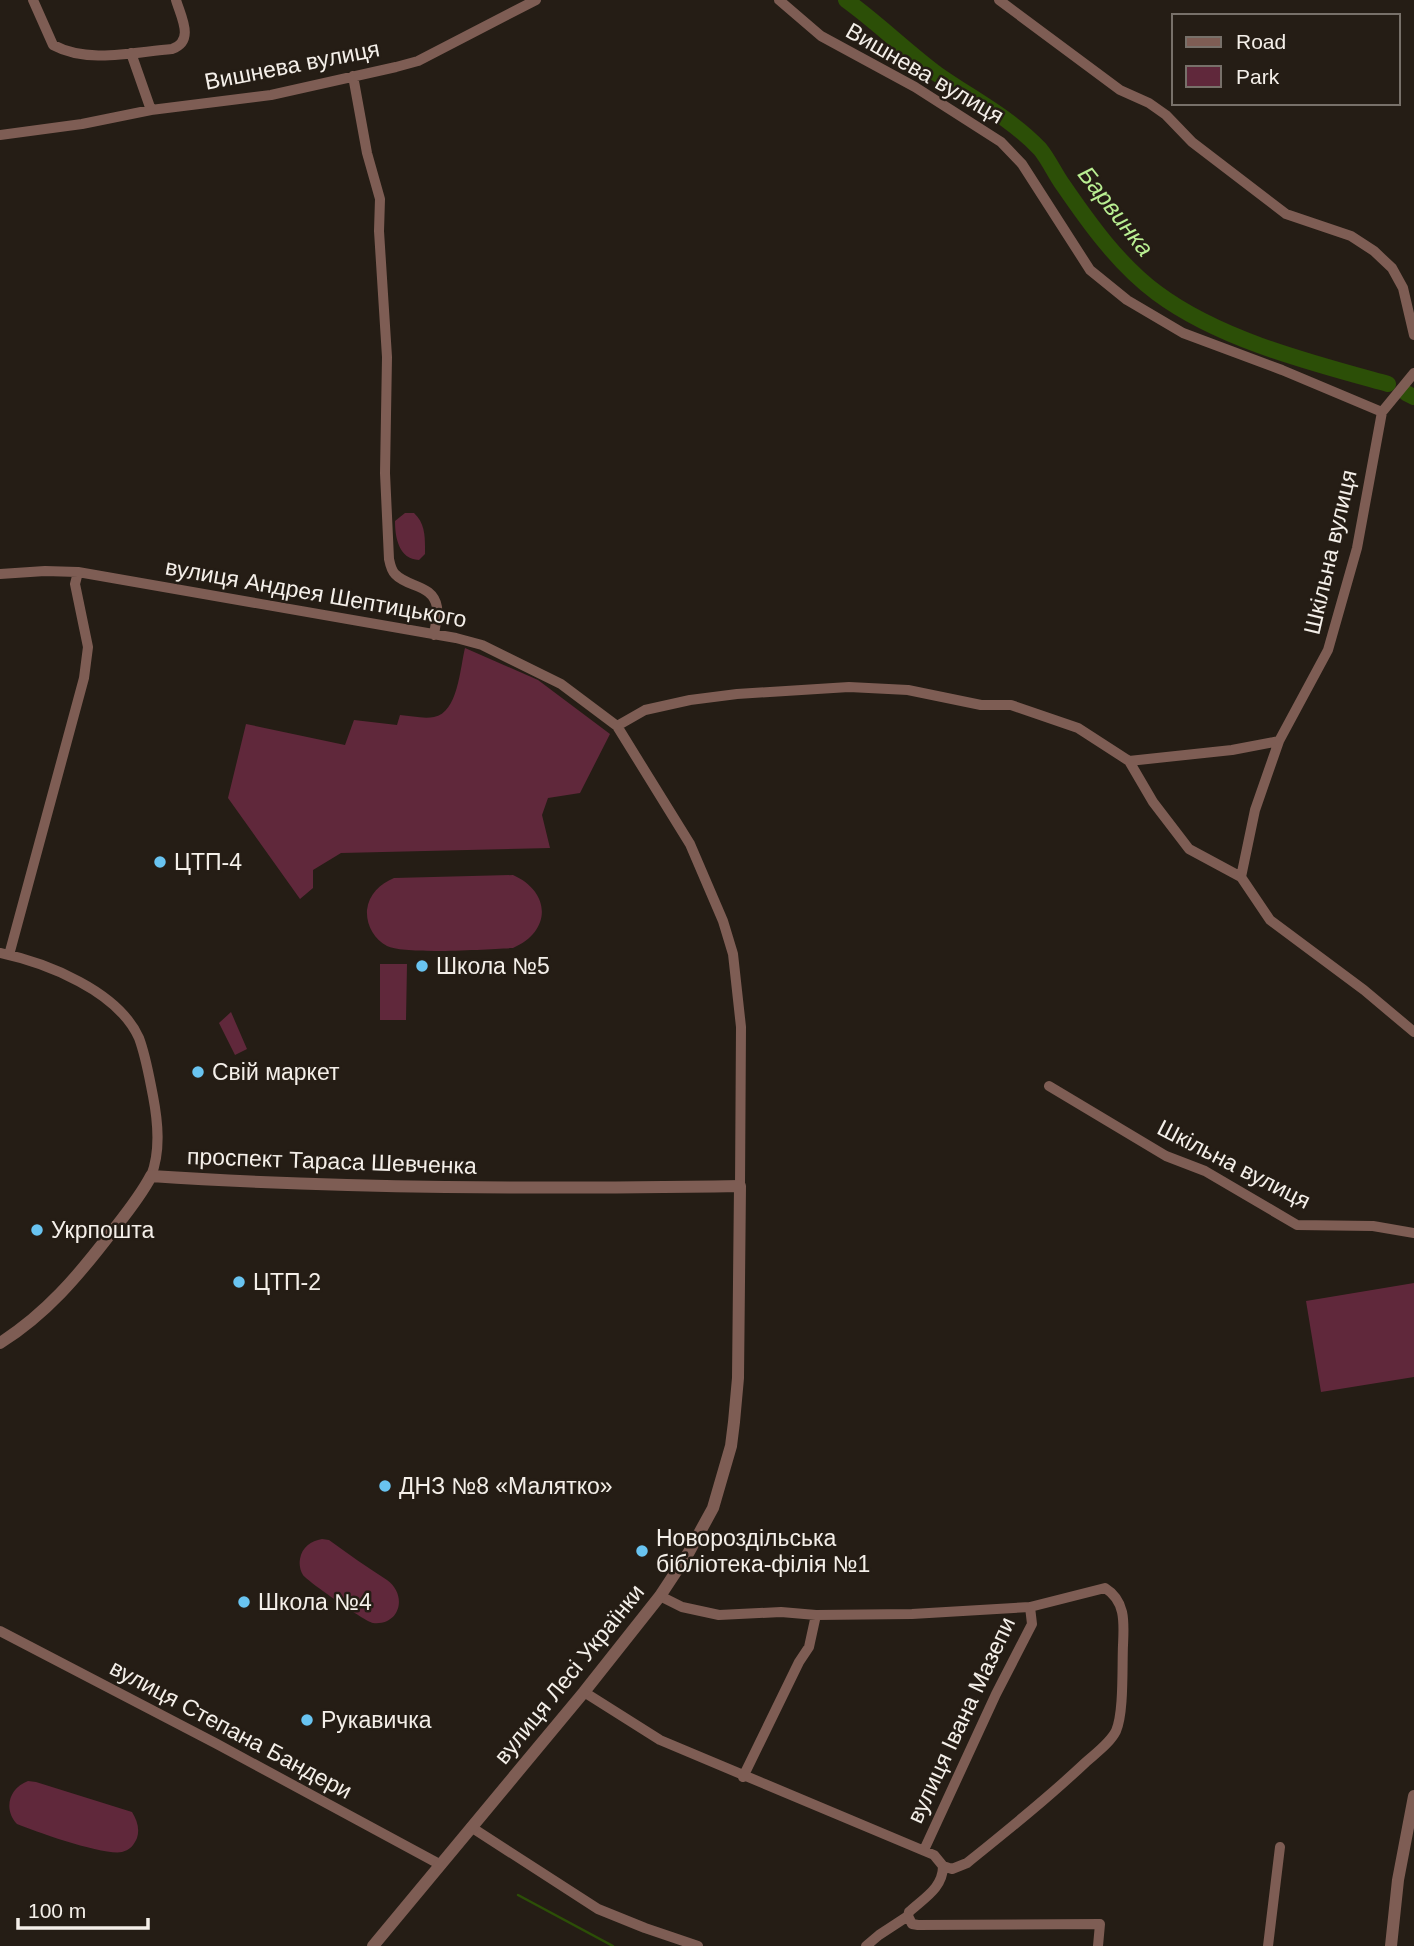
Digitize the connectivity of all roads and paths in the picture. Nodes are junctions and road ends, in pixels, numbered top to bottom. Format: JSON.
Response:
{"nodes":[{"id":1,"x":33,"y":0,"type":"edge"},
{"id":2,"x":176,"y":0,"type":"edge"},
{"id":3,"x":536,"y":0,"type":"edge"},
{"id":4,"x":779,"y":0,"type":"edge"},
{"id":5,"x":999,"y":0,"type":"edge"},
{"id":6,"x":522,"y":3,"type":"edge"},
{"id":7,"x":131,"y":53,"type":"junction"},
{"id":8,"x":353,"y":76,"type":"junction"},
{"id":9,"x":151,"y":110,"type":"junction"},
{"id":10,"x":0,"y":135,"type":"edge"},
{"id":11,"x":1414,"y":335,"type":"edge"},
{"id":12,"x":1414,"y":373,"type":"edge"},
{"id":13,"x":1382,"y":412,"type":"junction"},
{"id":14,"x":78,"y":572,"type":"junction"},
{"id":15,"x":0,"y":574,"type":"edge"},
{"id":16,"x":434,"y":635,"type":"junction"},
{"id":17,"x":617,"y":726,"type":"junction"},
{"id":18,"x":1279,"y":741,"type":"junction"},
{"id":19,"x":1129,"y":761,"type":"junction"},
{"id":20,"x":1241,"y":877,"type":"junction"},
{"id":21,"x":5,"y":954,"type":"edge"},
{"id":22,"x":1414,"y":1032,"type":"edge"},
{"id":23,"x":1049,"y":1086,"type":"dead end"},
{"id":24,"x":151,"y":1176,"type":"junction"},
{"id":25,"x":740,"y":1186,"type":"junction"},
{"id":26,"x":1414,"y":1233,"type":"edge"},
{"id":27,"x":0,"y":1343,"type":"edge"},
{"id":28,"x":660,"y":1595,"type":"junction"},
{"id":29,"x":1030,"y":1607,"type":"junction"},
{"id":30,"x":816,"y":1615,"type":"junction"},
{"id":31,"x":0,"y":1631,"type":"edge"},
{"id":32,"x":587,"y":1694,"type":"junction"},
{"id":33,"x":743,"y":1777,"type":"junction"},
{"id":34,"x":1414,"y":1796,"type":"edge"},
{"id":35,"x":473,"y":1828,"type":"junction"},
{"id":36,"x":1280,"y":1847,"type":"dead end"},
{"id":37,"x":924,"y":1850,"type":"junction"},
{"id":38,"x":441,"y":1865,"type":"junction"},
{"id":39,"x":943,"y":1866,"type":"junction"},
{"id":40,"x":908,"y":1916,"type":"junction"},
{"id":41,"x":373,"y":1946,"type":"edge"},
{"id":42,"x":698,"y":1946,"type":"edge"},
{"id":43,"x":866,"y":1946,"type":"edge"},
{"id":44,"x":1098,"y":1946,"type":"edge"},
{"id":45,"x":1268,"y":1946,"type":"edge"},
{"id":46,"x":1391,"y":1946,"type":"edge"}],
"edges":[{"from":1,"to":7,"type":"street"},
{"from":2,"to":7,"type":"street"},
{"from":3,"to":6,"type":"street","name":"Вишнева вулиця"},
{"from":4,"to":13,"type":"street","name":"Вишнева вулиця"},
{"from":5,"to":11,"type":"street"},
{"from":6,"to":8,"type":"street","name":"Вишнева вулиця"},
{"from":7,"to":9,"type":"street"},
{"from":8,"to":9,"type":"street","name":"Вишнева вулиця"},
{"from":8,"to":16,"type":"street"},
{"from":9,"to":10,"type":"street","name":"Вишнева вулиця"},
{"from":12,"to":13,"type":"street","name":"Шкільна вулиця"},
{"from":13,"to":18,"type":"street","name":"Шкільна вулиця"},
{"from":14,"to":15,"type":"street","name":"вулиця Андрея Шептицького"},
{"from":14,"to":16,"type":"street","name":"вулиця Андрея Шептицького"},
{"from":14,"to":21,"type":"street"},
{"from":16,"to":17,"type":"street","name":"вулиця Андрея Шептицького"},
{"from":17,"to":19,"type":"street"},
{"from":17,"to":25,"type":"street","name":"вулиця Андрея Шептицького"},
{"from":18,"to":19,"type":"street"},
{"from":18,"to":20,"type":"street","name":"Шкільна вулиця"},
{"from":19,"to":20,"type":"street"},
{"from":20,"to":22,"type":"street"},
{"from":21,"to":24,"type":"street"},
{"from":23,"to":26,"type":"street","name":"Шкільна вулиця"},
{"from":24,"to":25,"type":"street","name":"проспект Тараса Шевченка"},
{"from":24,"to":27,"type":"street"},
{"from":25,"to":28,"type":"street","name":"вулиця Лесі Українки"},
{"from":28,"to":30,"type":"street"},
{"from":28,"to":32,"type":"street","name":"вулиця Лесі Українки"},
{"from":29,"to":30,"type":"street"},
{"from":29,"to":37,"type":"street","name":"вулиця Івана Мазепи"},
{"from":29,"to":39,"type":"street"},
{"from":30,"to":33,"type":"street"},
{"from":31,"to":38,"type":"street","name":"вулиця Степана Бандери"},
{"from":32,"to":33,"type":"street"},
{"from":32,"to":35,"type":"street","name":"вулиця Лесі Українки"},
{"from":33,"to":37,"type":"street"},
{"from":34,"to":46,"type":"street"},
{"from":35,"to":38,"type":"street","name":"вулиця Лесі Українки"},
{"from":35,"to":42,"type":"street"},
{"from":36,"to":45,"type":"street"},
{"from":37,"to":39,"type":"street"},
{"from":38,"to":41,"type":"street","name":"вулиця Лесі Українки"},
{"from":39,"to":40,"type":"street"},
{"from":40,"to":43,"type":"street"},
{"from":40,"to":44,"type":"street"}]}
